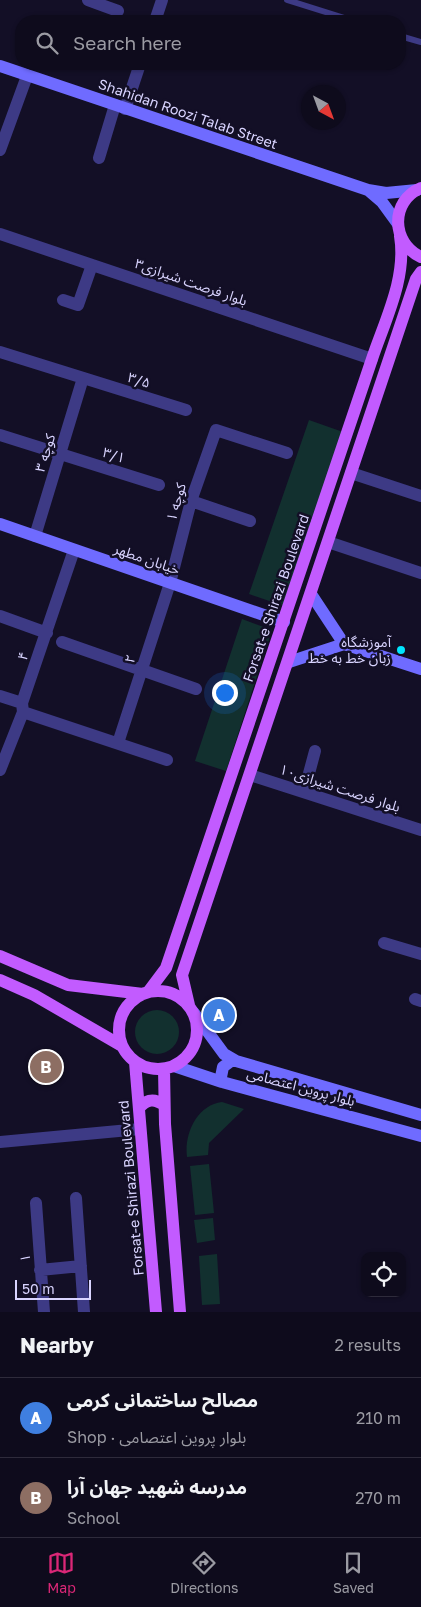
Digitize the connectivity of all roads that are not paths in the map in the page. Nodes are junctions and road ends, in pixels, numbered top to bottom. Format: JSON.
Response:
{"nodes":[{"id":1,"x":88,"y":0,"type":"edge"},
{"id":2,"x":162,"y":0,"type":"edge"},
{"id":3,"x":286,"y":0,"type":"edge"},
{"id":4,"x":118,"y":11,"type":"dead end"},
{"id":5,"x":157,"y":15,"type":"edge"},
{"id":6,"x":335,"y":15,"type":"edge"},
{"id":7,"x":406,"y":38,"type":"edge"},
{"id":8,"x":421,"y":42,"type":"edge"},
{"id":9,"x":0,"y":66,"type":"edge"},
{"id":10,"x":137,"y":70,"type":"edge"},
{"id":11,"x":27,"y":76,"type":"junction"},
{"id":12,"x":120,"y":107,"type":"junction"},
{"id":13,"x":0,"y":150,"type":"edge"},
{"id":14,"x":99,"y":158,"type":"dead end"},
{"id":15,"x":419,"y":189,"type":"edge"},
{"id":16,"x":368,"y":190,"type":"junction"},
{"id":17,"x":399,"y":230,"type":"junction"},
{"id":18,"x":0,"y":234,"type":"edge"},
{"id":19,"x":421,"y":257,"type":"edge"},
{"id":20,"x":92,"y":265,"type":"junction"},
{"id":21,"x":421,"y":272,"type":"edge"},
{"id":22,"x":63,"y":300,"type":"dead end"},
{"id":23,"x":0,"y":352,"type":"edge"},
{"id":24,"x":372,"y":359,"type":"junction"},
{"id":25,"x":83,"y":378,"type":"junction"},
{"id":26,"x":186,"y":410,"type":"dead end"},
{"id":27,"x":0,"y":435,"type":"edge"},
{"id":28,"x":287,"y":453,"type":"dead end"},
{"id":29,"x":60,"y":454,"type":"junction"},
{"id":30,"x":351,"y":473,"type":"junction"},
{"id":31,"x":159,"y":485,"type":"dead end"},
{"id":32,"x":421,"y":496,"type":"edge"},
{"id":33,"x":191,"y":501,"type":"junction"},
{"id":34,"x":250,"y":521,"type":"dead end"},
{"id":35,"x":0,"y":524,"type":"edge"},
{"id":36,"x":35,"y":536,"type":"junction"},
{"id":37,"x":328,"y":542,"type":"junction"},
{"id":38,"x":74,"y":550,"type":"junction"},
{"id":39,"x":421,"y":573,"type":"edge"},
{"id":40,"x":170,"y":583,"type":"junction"},
{"id":41,"x":311,"y":594,"type":"junction"},
{"id":42,"x":0,"y":616,"type":"edge"},
{"id":43,"x":284,"y":622,"type":"junction"},
{"id":44,"x":47,"y":633,"type":"junction"},
{"id":45,"x":62,"y":642,"type":"dead end"},
{"id":46,"x":344,"y":644,"type":"junction"},
{"id":47,"x":289,"y":662,"type":"junction"},
{"id":48,"x":421,"y":669,"type":"edge"},
{"id":49,"x":143,"y":670,"type":"junction"},
{"id":50,"x":196,"y":689,"type":"dead end"},
{"id":51,"x":0,"y":696,"type":"edge"},
{"id":52,"x":22,"y":708,"type":"junction"},
{"id":53,"x":118,"y":743,"type":"junction"},
{"id":54,"x":315,"y":751,"type":"dead end"},
{"id":55,"x":167,"y":760,"type":"dead end"},
{"id":56,"x":0,"y":770,"type":"edge"},
{"id":57,"x":250,"y":775,"type":"junction"},
{"id":58,"x":304,"y":792,"type":"junction"},
{"id":59,"x":421,"y":830,"type":"edge"},
{"id":60,"x":384,"y":943,"type":"dead end"},
{"id":61,"x":421,"y":954,"type":"edge"},
{"id":62,"x":0,"y":956,"type":"edge"},
{"id":63,"x":0,"y":980,"type":"edge"},
{"id":64,"x":145,"y":993,"type":"junction"},
{"id":65,"x":192,"y":1009,"type":"junction"},
{"id":66,"x":122,"y":1046,"type":"junction"},
{"id":67,"x":236,"y":1060,"type":"junction"},
{"id":68,"x":135,"y":1062,"type":"junction"},
{"id":69,"x":169,"y":1068,"type":"junction"},
{"id":70,"x":222,"y":1082,"type":"junction"},
{"id":71,"x":164,"y":1105,"type":"junction"},
{"id":72,"x":139,"y":1108,"type":"junction"},
{"id":73,"x":421,"y":1115,"type":"edge"},
{"id":74,"x":140,"y":1129,"type":"junction"},
{"id":75,"x":421,"y":1136,"type":"edge"},
{"id":76,"x":0,"y":1142,"type":"edge"},
{"id":77,"x":76,"y":1198,"type":"dead end"},
{"id":78,"x":36,"y":1203,"type":"dead end"},
{"id":79,"x":81,"y":1266,"type":"junction"},
{"id":80,"x":40,"y":1270,"type":"junction"},
{"id":81,"x":44,"y":1312,"type":"edge"},
{"id":82,"x":84,"y":1312,"type":"edge"},
{"id":83,"x":156,"y":1312,"type":"edge"},
{"id":84,"x":180,"y":1312,"type":"edge"}],
"edges":[{"from":1,"to":4,"type":"street"},
{"from":2,"to":5,"type":"street"},
{"from":3,"to":6,"type":"lane"},
{"from":7,"to":8,"type":"lane"},
{"from":9,"to":11,"type":"street","name":"Shahidan Roozi Talab Street"},
{"from":10,"to":12,"type":"street"},
{"from":11,"to":12,"type":"street","name":"Shahidan Roozi Talab Street"},
{"from":11,"to":13,"type":"street"},
{"from":12,"to":14,"type":"street"},
{"from":12,"to":16,"type":"street","name":"Shahidan Roozi Talab Street"},
{"from":15,"to":16,"type":"street","name":"Shahidan Roozi Talab Street"},
{"from":15,"to":17,"type":"main road"},
{"from":16,"to":17,"type":"street","name":"Shahidan Roozi Talab Street"},
{"from":17,"to":19,"type":"main road"},
{"from":17,"to":24,"type":"main road","name":"Forsat-e Shirazi Boulevard"},
{"from":18,"to":20,"type":"street","name":"۳بلوار فرصت شیرازی"},
{"from":20,"to":22,"type":"street"},
{"from":20,"to":24,"type":"street","name":"۳بلوار فرصت شیرازی"},
{"from":21,"to":30,"type":"main road"},
{"from":23,"to":25,"type":"street","name":"۳/۵"},
{"from":24,"to":43,"type":"main road","name":"Forsat-e Shirazi Boulevard"},
{"from":25,"to":26,"type":"street","name":"۳/۵"},
{"from":25,"to":29,"type":"street","name":"کوچه ۳"},
{"from":27,"to":29,"type":"street","name":"۳/۱"},
{"from":28,"to":33,"type":"street","name":"کوچه ۱"},
{"from":29,"to":31,"type":"street","name":"۳/۱"},
{"from":29,"to":36,"type":"street","name":"کوچه ۳"},
{"from":30,"to":32,"type":"street"},
{"from":30,"to":37,"type":"main road"},
{"from":33,"to":34,"type":"street"},
{"from":33,"to":40,"type":"street","name":"کوچه ۱"},
{"from":35,"to":36,"type":"street","name":"خیابان مطهر"},
{"from":36,"to":38,"type":"street","name":"خیابان مطهر"},
{"from":37,"to":39,"type":"street"},
{"from":37,"to":41,"type":"main road"},
{"from":38,"to":40,"type":"street","name":"خیابان مطهر"},
{"from":38,"to":44,"type":"street","name":"۴"},
{"from":40,"to":43,"type":"street","name":"خیابان مطهر"},
{"from":40,"to":49,"type":"street","name":"۲"},
{"from":41,"to":46,"type":"street"},
{"from":41,"to":47,"type":"main road"},
{"from":42,"to":44,"type":"street"},
{"from":43,"to":64,"type":"main road","name":"Forsat-e Shirazi Boulevard"},
{"from":44,"to":52,"type":"street","name":"۴"},
{"from":45,"to":49,"type":"street"},
{"from":46,"to":47,"type":"street"},
{"from":46,"to":48,"type":"street"},
{"from":47,"to":57,"type":"main road"},
{"from":49,"to":50,"type":"street"},
{"from":49,"to":53,"type":"street","name":"۲"},
{"from":51,"to":52,"type":"street"},
{"from":52,"to":53,"type":"street"},
{"from":52,"to":56,"type":"street","name":"۴"},
{"from":53,"to":55,"type":"street"},
{"from":54,"to":58,"type":"street"},
{"from":57,"to":58,"type":"street","name":"بلوار فرصت شیرازی۱۰"},
{"from":57,"to":65,"type":"main road"},
{"from":58,"to":59,"type":"street","name":"بلوار فرصت شیرازی۱۰"},
{"from":60,"to":61,"type":"street"},
{"from":62,"to":64,"type":"main road"},
{"from":63,"to":66,"type":"main road"},
{"from":64,"to":65,"type":"main road"},
{"from":64,"to":66,"type":"main road"},
{"from":65,"to":67,"type":"street","name":"بلوار پروین اعتصامی"},
{"from":65,"to":69,"type":"main road"},
{"from":66,"to":68,"type":"main road"},
{"from":67,"to":70,"type":"street"},
{"from":67,"to":73,"type":"street","name":"بلوار پروین اعتصامی"},
{"from":68,"to":69,"type":"main road"},
{"from":68,"to":72,"type":"main road","name":"Forsat-e Shirazi Boulevard"},
{"from":69,"to":70,"type":"street","name":"بلوار پروین اعتصامی"},
{"from":69,"to":71,"type":"main road"},
{"from":70,"to":75,"type":"street","name":"بلوار پروین اعتصامی"},
{"from":71,"to":72,"type":"main road"},
{"from":71,"to":84,"type":"main road"},
{"from":72,"to":74,"type":"main road","name":"Forsat-e Shirazi Boulevard"},
{"from":74,"to":76,"type":"street"},
{"from":74,"to":83,"type":"main road","name":"Forsat-e Shirazi Boulevard"},
{"from":77,"to":79,"type":"street"},
{"from":78,"to":80,"type":"street","name":"۱"},
{"from":79,"to":80,"type":"street"},
{"from":79,"to":82,"type":"street"},
{"from":80,"to":81,"type":"street","name":"۱"}]}
